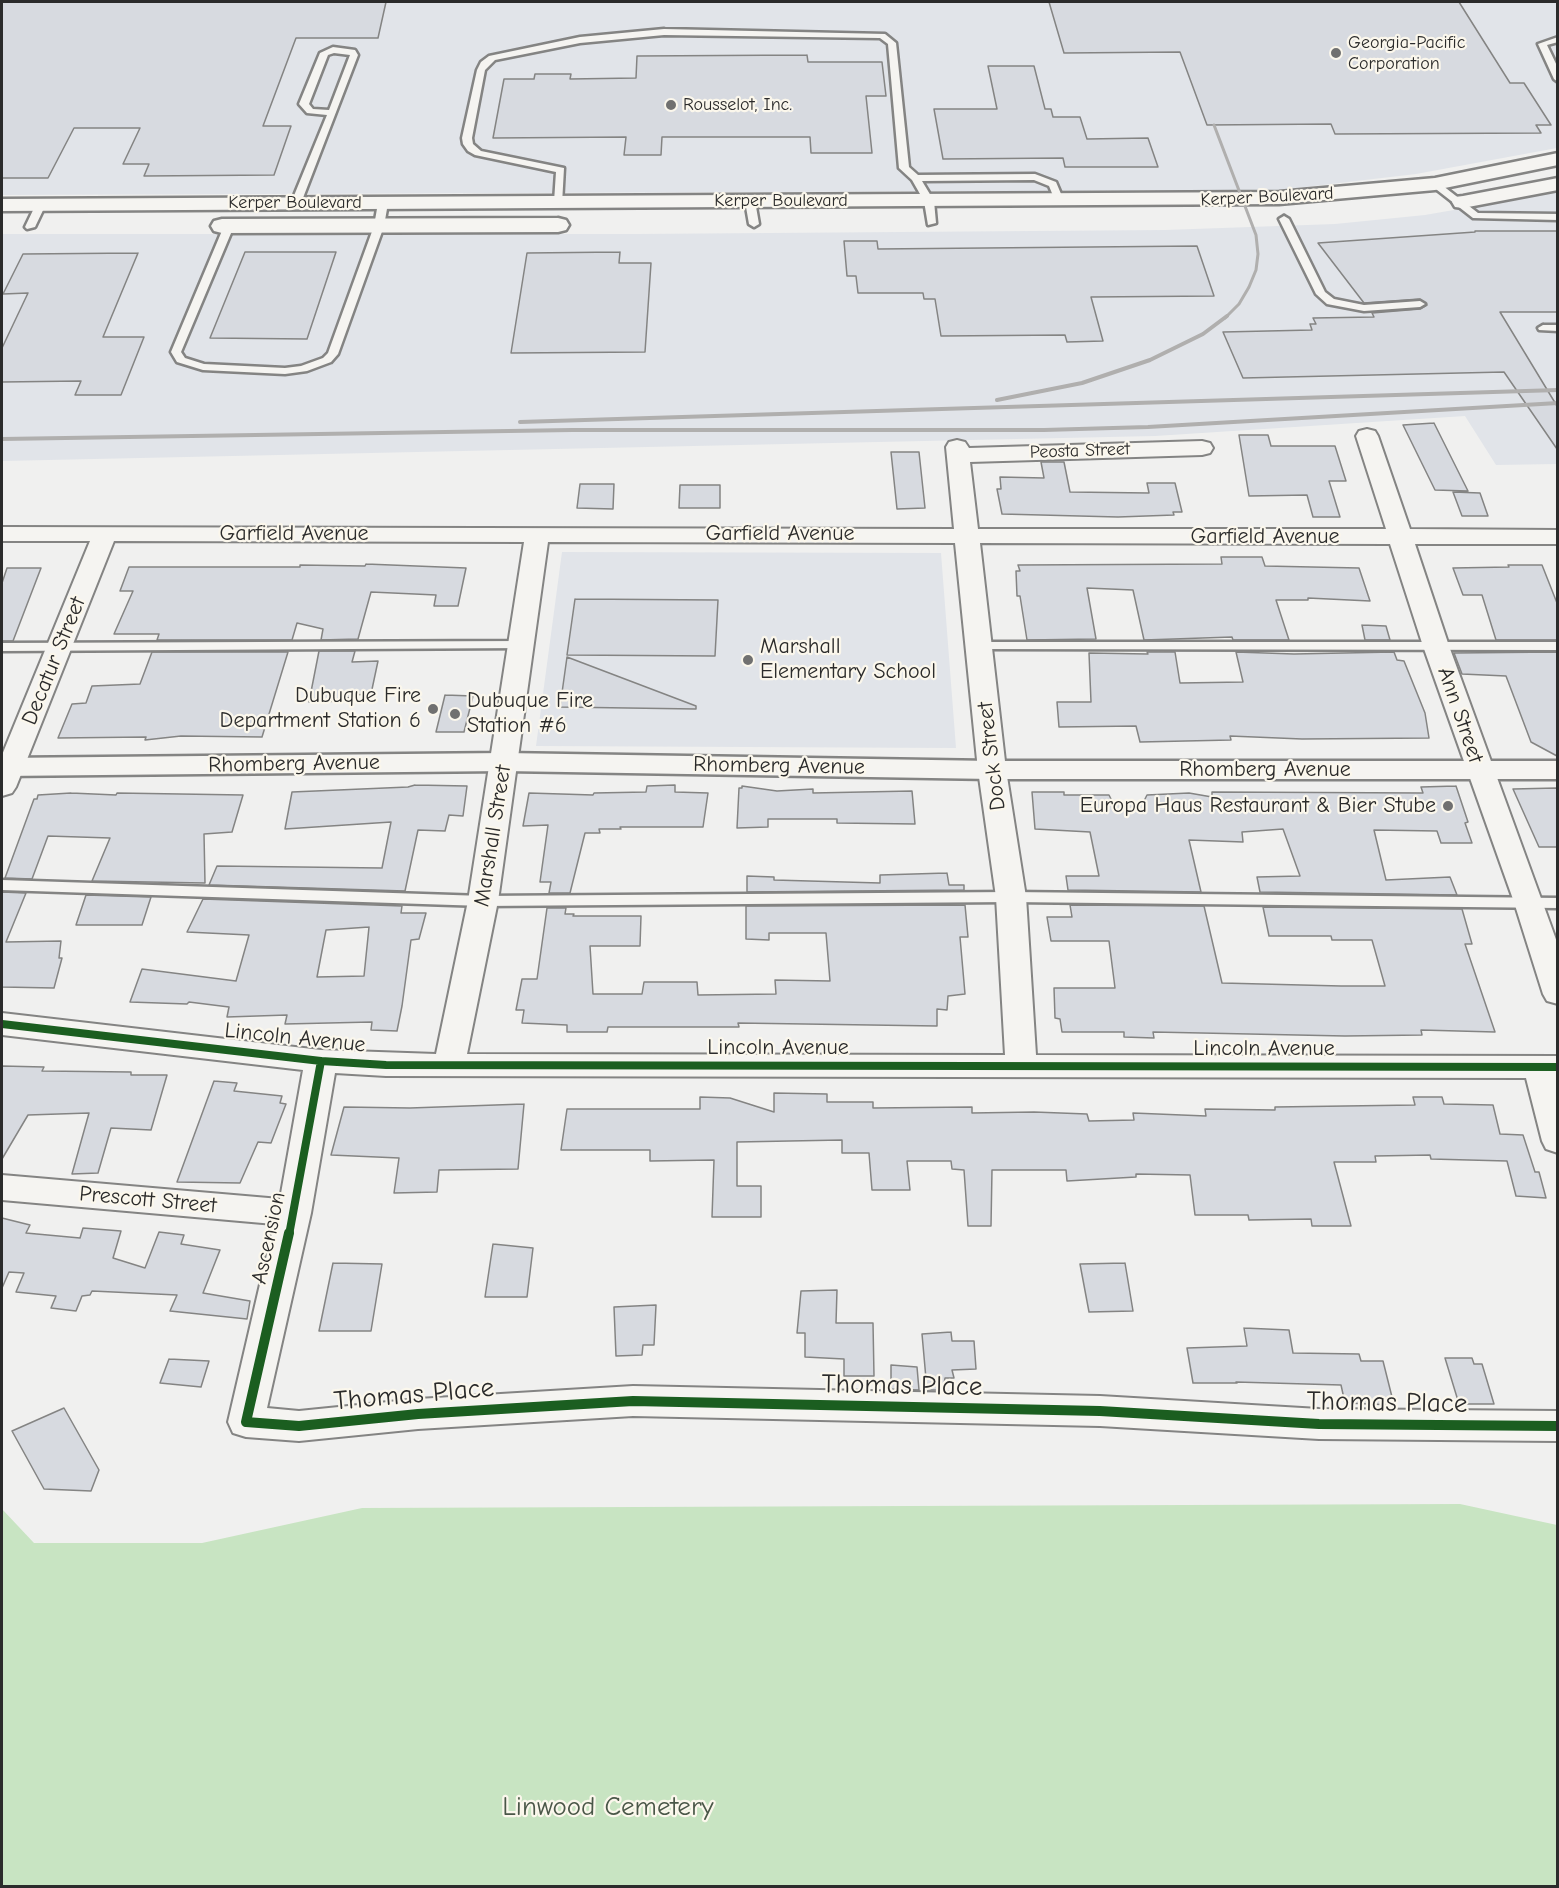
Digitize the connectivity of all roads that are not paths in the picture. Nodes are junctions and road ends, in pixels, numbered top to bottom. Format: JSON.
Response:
{"nodes":[{"id":1,"x":1557,"y":39,"type":"edge"},
{"id":2,"x":1557,"y":79,"type":"edge"},
{"id":3,"x":332,"y":113,"type":"junction"},
{"id":4,"x":1557,"y":159,"type":"edge"},
{"id":5,"x":916,"y":178,"type":"junction"},
{"id":6,"x":1435,"y":183,"type":"junction"},
{"id":7,"x":1557,"y":184,"type":"edge"},
{"id":8,"x":750,"y":201,"type":"junction"},
{"id":9,"x":929,"y":201,"type":"junction"},
{"id":10,"x":1059,"y":201,"type":"junction"},
{"id":11,"x":559,"y":202,"type":"junction"},
{"id":12,"x":1457,"y":202,"type":"junction"},
{"id":13,"x":296,"y":203,"type":"junction"},
{"id":14,"x":383,"y":203,"type":"junction"},
{"id":15,"x":41,"y":204,"type":"junction"},
{"id":16,"x":2,"y":205,"type":"edge"},
{"id":17,"x":1425,"y":207,"type":"dead end"},
{"id":18,"x":1557,"y":217,"type":"edge"},
{"id":19,"x":1306,"y":218,"type":"dead end"},
{"id":20,"x":1284,"y":219,"type":"junction"},
{"id":21,"x":1262,"y":220,"type":"dead end"},
{"id":22,"x":908,"y":223,"type":"dead end"},
{"id":23,"x":931,"y":223,"type":"junction"},
{"id":24,"x":955,"y":223,"type":"dead end"},
{"id":25,"x":730,"y":224,"type":"dead end"},
{"id":26,"x":754,"y":224,"type":"junction"},
{"id":27,"x":777,"y":224,"type":"dead end"},
{"id":28,"x":578,"y":225,"type":"dead end"},
{"id":29,"x":205,"y":226,"type":"dead end"},
{"id":30,"x":229,"y":226,"type":"junction"},
{"id":31,"x":379,"y":226,"type":"junction"},
{"id":32,"x":21,"y":227,"type":"joint"},
{"id":33,"x":54,"y":227,"type":"dead end"},
{"id":34,"x":1419,"y":304,"type":"dead end"},
{"id":35,"x":1543,"y":328,"type":"dead end"},
{"id":36,"x":1557,"y":328,"type":"edge"},
{"id":37,"x":1367,"y":436,"type":"dead end"},
{"id":38,"x":1202,"y":447,"type":"dead end"},
{"id":39,"x":958,"y":451,"type":"joint"},
{"id":40,"x":2,"y":534,"type":"edge"},
{"id":41,"x":105,"y":534,"type":"junction"},
{"id":42,"x":537,"y":534,"type":"junction"},
{"id":43,"x":969,"y":535,"type":"junction"},
{"id":44,"x":1557,"y":537,"type":"edge"},
{"id":45,"x":1400,"y":538,"type":"junction"},
{"id":46,"x":522,"y":645,"type":"junction"},
{"id":47,"x":2,"y":646,"type":"edge"},
{"id":48,"x":980,"y":646,"type":"junction"},
{"id":49,"x":1436,"y":646,"type":"junction"},
{"id":50,"x":1557,"y":646,"type":"edge"},
{"id":51,"x":59,"y":647,"type":"junction"},
{"id":52,"x":506,"y":762,"type":"junction"},
{"id":53,"x":992,"y":770,"type":"junction"},
{"id":54,"x":1479,"y":770,"type":"junction"},
{"id":55,"x":1557,"y":770,"type":"edge"},
{"id":56,"x":4,"y":774,"type":"edge"},
{"id":57,"x":2,"y":885,"type":"edge"},
{"id":58,"x":1011,"y":897,"type":"junction"},
{"id":59,"x":483,"y":902,"type":"junction"},
{"id":60,"x":1528,"y":902,"type":"junction"},
{"id":61,"x":1557,"y":903,"type":"edge"},
{"id":62,"x":1557,"y":994,"type":"edge"},
{"id":63,"x":2,"y":1024,"type":"edge"},
{"id":64,"x":321,"y":1060,"type":"junction"},
{"id":65,"x":449,"y":1065,"type":"junction"},
{"id":66,"x":1021,"y":1066,"type":"junction"},
{"id":67,"x":1548,"y":1067,"type":"edge"},
{"id":68,"x":1557,"y":1141,"type":"edge"},
{"id":69,"x":2,"y":1188,"type":"edge"},
{"id":70,"x":294,"y":1213,"type":"junction"},
{"id":71,"x":246,"y":1422,"type":"joint"},
{"id":72,"x":1557,"y":1426,"type":"edge"}],
"edges":[{"from":1,"to":2,"type":"lane"},
{"from":3,"to":3,"type":"lane"},
{"from":3,"to":13,"type":"lane"},
{"from":4,"to":6,"type":"street","name":"Kerper Boulevard"},
{"from":5,"to":9,"type":"lane"},
{"from":5,"to":10,"type":"lane"},
{"from":5,"to":11,"type":"lane"},
{"from":6,"to":10,"type":"street","name":"Kerper Boulevard"},
{"from":6,"to":12,"type":"lane"},
{"from":7,"to":12,"type":"street"},
{"from":8,"to":9,"type":"street","name":"Kerper Boulevard"},
{"from":8,"to":11,"type":"street","name":"Kerper Boulevard"},
{"from":8,"to":26,"type":"lane"},
{"from":9,"to":10,"type":"street","name":"Kerper Boulevard"},
{"from":9,"to":23,"type":"lane"},
{"from":11,"to":14,"type":"street","name":"Kerper Boulevard"},
{"from":12,"to":17,"type":"street"},
{"from":12,"to":18,"type":"lane"},
{"from":13,"to":14,"type":"street","name":"Kerper Boulevard"},
{"from":13,"to":15,"type":"street","name":"Kerper Boulevard"},
{"from":14,"to":31,"type":"lane"},
{"from":15,"to":16,"type":"street","name":"Kerper Boulevard"},
{"from":15,"to":32,"type":"lane"},
{"from":19,"to":20,"type":"street","name":"Kerper Boulevard"},
{"from":20,"to":21,"type":"street","name":"Kerper Boulevard"},
{"from":20,"to":34,"type":"lane"},
{"from":22,"to":23,"type":"street"},
{"from":23,"to":24,"type":"street"},
{"from":25,"to":26,"type":"street","name":"Kerper Boulevard"},
{"from":26,"to":27,"type":"street","name":"Kerper Boulevard"},
{"from":28,"to":31,"type":"street","name":"Kerper Boulevard"},
{"from":29,"to":30,"type":"street","name":"Kerper Boulevard"},
{"from":30,"to":31,"type":"street","name":"Kerper Boulevard"},
{"from":30,"to":31,"type":"lane"},
{"from":32,"to":33,"type":"street"},
{"from":35,"to":36,"type":"lane"},
{"from":37,"to":45,"type":"street","name":"Ann Street"},
{"from":38,"to":39,"type":"street","name":"Peosta Street"},
{"from":39,"to":43,"type":"street","name":"Dock Street"},
{"from":40,"to":41,"type":"street","name":"Garfield Avenue"},
{"from":41,"to":42,"type":"street","name":"Garfield Avenue"},
{"from":41,"to":51,"type":"street","name":"Decatur Street"},
{"from":42,"to":43,"type":"street","name":"Garfield Avenue"},
{"from":42,"to":46,"type":"street","name":"Marshall Street"},
{"from":43,"to":45,"type":"street","name":"Garfield Avenue"},
{"from":43,"to":48,"type":"street","name":"Dock Street"},
{"from":44,"to":45,"type":"street","name":"Garfield Avenue"},
{"from":45,"to":49,"type":"street","name":"Ann Street"},
{"from":46,"to":51,"type":"lane"},
{"from":46,"to":52,"type":"street","name":"Marshall Street"},
{"from":47,"to":51,"type":"lane"},
{"from":48,"to":49,"type":"lane"},
{"from":48,"to":53,"type":"street","name":"Dock Street"},
{"from":49,"to":50,"type":"lane"},
{"from":49,"to":54,"type":"street","name":"Ann Street"},
{"from":51,"to":56,"type":"street","name":"Decatur Street"},
{"from":52,"to":53,"type":"street","name":"Rhomberg Avenue"},
{"from":52,"to":56,"type":"street","name":"Rhomberg Avenue"},
{"from":52,"to":59,"type":"street","name":"Marshall Street"},
{"from":53,"to":54,"type":"street","name":"Rhomberg Avenue"},
{"from":53,"to":58,"type":"street","name":"Dock Street"},
{"from":54,"to":55,"type":"street","name":"Rhomberg Avenue"},
{"from":54,"to":60,"type":"street","name":"Ann Street"},
{"from":57,"to":59,"type":"lane"},
{"from":58,"to":59,"type":"lane"},
{"from":58,"to":60,"type":"lane"},
{"from":58,"to":66,"type":"street","name":"Dock Street"},
{"from":59,"to":65,"type":"street","name":"Marshall Street"},
{"from":60,"to":61,"type":"lane"},
{"from":60,"to":62,"type":"street","name":"Ann Street"},
{"from":63,"to":64,"type":"street","name":"Lincoln Avenue"},
{"from":64,"to":65,"type":"street","name":"Lincoln Avenue"},
{"from":64,"to":70,"type":"street","name":"Ascension"},
{"from":65,"to":66,"type":"street","name":"Lincoln Avenue"},
{"from":66,"to":67,"type":"street","name":"Lincoln Avenue"},
{"from":67,"to":68,"type":"street"},
{"from":69,"to":70,"type":"street","name":"Prescott Street"},
{"from":70,"to":71,"type":"street","name":"Ascension"},
{"from":71,"to":72,"type":"street","name":"Thomas Place"}]}
